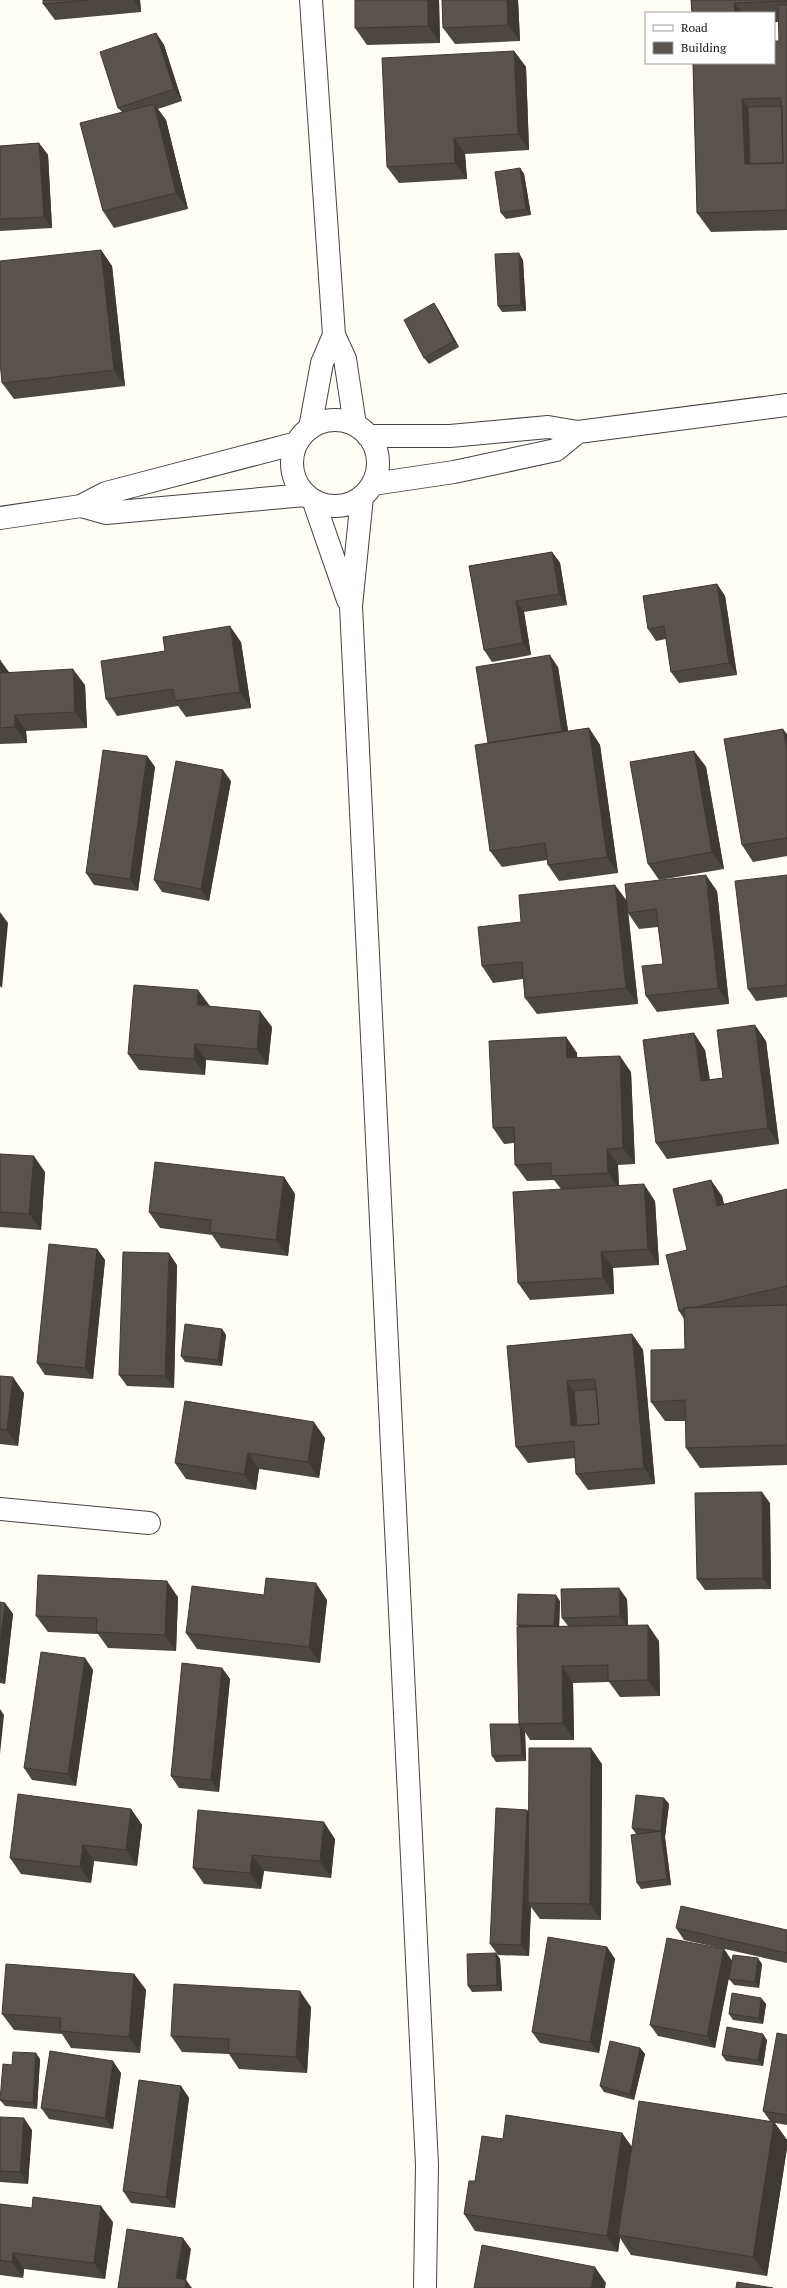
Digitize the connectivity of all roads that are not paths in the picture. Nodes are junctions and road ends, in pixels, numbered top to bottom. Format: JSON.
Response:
{"nodes":[{"id":1,"x":311,"y":0,"type":"edge"},
{"id":2,"x":334,"y":335,"type":"junction"},
{"id":3,"x":787,"y":405,"type":"edge"},
{"id":4,"x":362,"y":430,"type":"junction"},
{"id":5,"x":578,"y":432,"type":"junction"},
{"id":6,"x":304,"y":435,"type":"junction"},
{"id":7,"x":368,"y":490,"type":"junction"},
{"id":8,"x":310,"y":499,"type":"junction"},
{"id":9,"x":81,"y":506,"type":"junction"},
{"id":10,"x":0,"y":518,"type":"edge"},
{"id":11,"x":351,"y":606,"type":"junction"},
{"id":12,"x":0,"y":1509,"type":"edge"},
{"id":13,"x":149,"y":1523,"type":"dead end"},
{"id":14,"x":425,"y":2288,"type":"edge"}],
"edges":[{"from":1,"to":2,"type":"street"},
{"from":2,"to":4,"type":"street"},
{"from":2,"to":6,"type":"street"},
{"from":3,"to":5,"type":"street"},
{"from":4,"to":5,"type":"street"},
{"from":4,"to":6,"type":"street"},
{"from":4,"to":7,"type":"street"},
{"from":5,"to":7,"type":"street"},
{"from":6,"to":8,"type":"street"},
{"from":6,"to":9,"type":"street"},
{"from":7,"to":8,"type":"street"},
{"from":7,"to":11,"type":"street"},
{"from":8,"to":9,"type":"street"},
{"from":8,"to":11,"type":"street"},
{"from":9,"to":10,"type":"street"},
{"from":11,"to":14,"type":"street"},
{"from":12,"to":13,"type":"street"}]}
